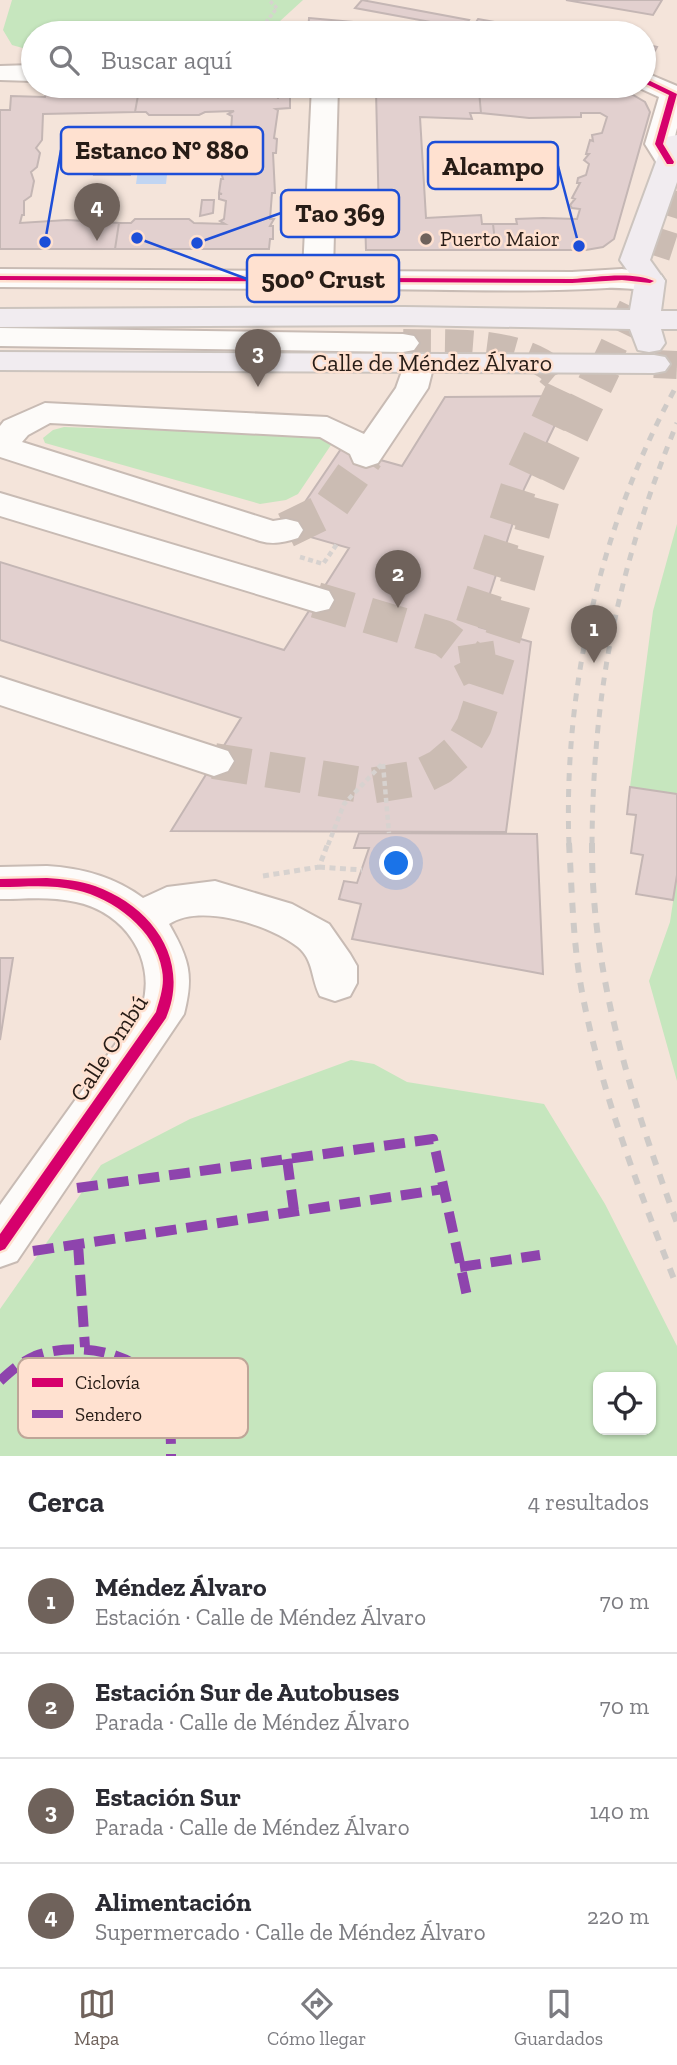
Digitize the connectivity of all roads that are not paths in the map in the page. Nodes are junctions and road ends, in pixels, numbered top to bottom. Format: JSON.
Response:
{"nodes":[{"id":1,"x":677,"y":68,"type":"edge"},
{"id":2,"x":656,"y":71,"type":"edge"},
{"id":3,"x":1,"y":73,"type":"edge"},
{"id":4,"x":21,"y":73,"type":"edge"},
{"id":5,"x":656,"y":86,"type":"edge"},
{"id":6,"x":326,"y":98,"type":"edge"},
{"id":7,"x":673,"y":153,"type":"edge"},
{"id":8,"x":664,"y":275,"type":"edge"},
{"id":9,"x":0,"y":278,"type":"edge"},
{"id":10,"x":318,"y":280,"type":"junction"},
{"id":11,"x":0,"y":317,"type":"edge"},
{"id":12,"x":644,"y":320,"type":"junction"},
{"id":13,"x":677,"y":320,"type":"edge"},
{"id":14,"x":0,"y":337,"type":"edge"},
{"id":15,"x":408,"y":341,"type":"junction"},
{"id":16,"x":0,"y":361,"type":"edge"},
{"id":17,"x":559,"y":363,"type":"junction"},
{"id":18,"x":1,"y":446,"type":"edge"},
{"id":19,"x":0,"y":504,"type":"edge"},
{"id":20,"x":286,"y":530,"type":"tunnel mouth"},
{"id":21,"x":316,"y":600,"type":"tunnel mouth"},
{"id":22,"x":0,"y":691,"type":"edge"},
{"id":23,"x":214,"y":761,"type":"tunnel mouth"},
{"id":24,"x":0,"y":883,"type":"edge"},
{"id":25,"x":141,"y":921,"type":"junction"},
{"id":26,"x":335,"y":983,"type":"dead end"},
{"id":27,"x":0,"y":1245,"type":"edge"}],
"edges":[{"from":1,"to":2,"type":"street"},
{"from":3,"to":4,"type":"street"},
{"from":5,"to":7,"type":"street"},
{"from":6,"to":10,"type":"street"},
{"from":7,"to":8,"type":"main road"},
{"from":8,"to":10,"type":"street","name":"Calle de Méndez Álvaro"},
{"from":8,"to":12,"type":"main road"},
{"from":9,"to":10,"type":"street","name":"Calle de Méndez Álvaro"},
{"from":10,"to":15,"type":"street","name":"Calle de Méndez Álvaro"},
{"from":11,"to":15,"type":"main road","name":"Calle de Méndez Álvaro"},
{"from":12,"to":13,"type":"main road","name":"Calle de Méndez Álvaro"},
{"from":12,"to":15,"type":"main road","name":"Calle de Méndez Álvaro"},
{"from":12,"to":17,"type":"main road"},
{"from":12,"to":17,"type":"main road","name":"Calle de Méndez Álvaro"},
{"from":14,"to":15,"type":"street"},
{"from":15,"to":16,"type":"main road","name":"Calle de Méndez Álvaro"},
{"from":15,"to":17,"type":"main road","name":"Calle de Méndez Álvaro"},
{"from":15,"to":18,"type":"street"},
{"from":18,"to":20,"type":"street"},
{"from":19,"to":21,"type":"street"},
{"from":22,"to":23,"type":"street"},
{"from":24,"to":25,"type":"street","name":"Calle Ombú"},
{"from":25,"to":26,"type":"street"},
{"from":25,"to":27,"type":"street","name":"Calle Ombú"}]}
